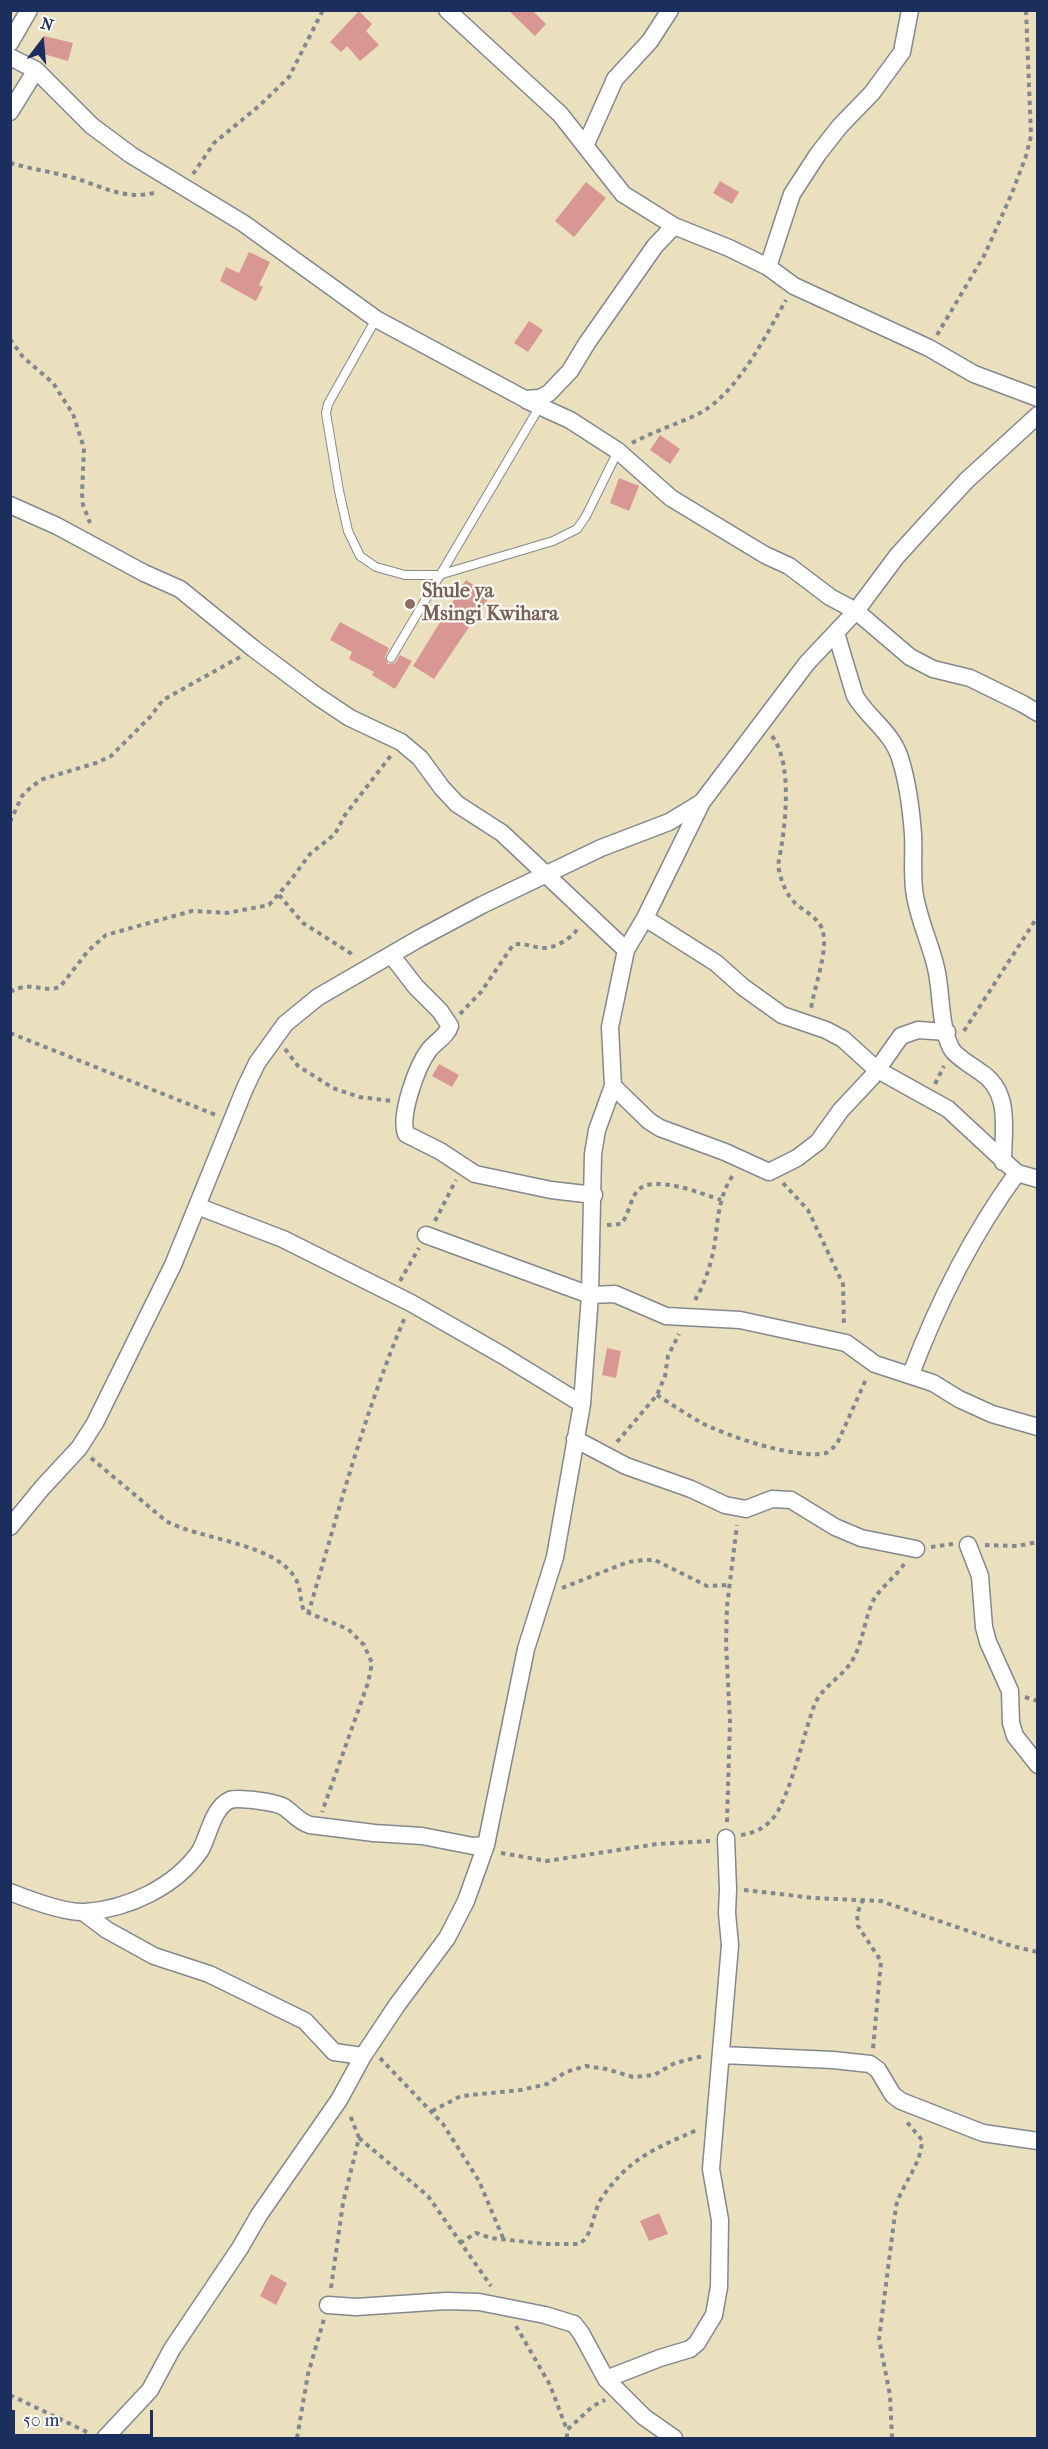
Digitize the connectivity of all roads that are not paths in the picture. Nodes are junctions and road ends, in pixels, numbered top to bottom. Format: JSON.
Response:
{"nodes":[{"id":1,"x":29,"y":10,"type":"edge"},
{"id":2,"x":447,"y":10,"type":"edge"},
{"id":3,"x":670,"y":10,"type":"edge"},
{"id":4,"x":910,"y":10,"type":"edge"},
{"id":5,"x":10,"y":43,"type":"edge"},
{"id":6,"x":10,"y":57,"type":"edge"},
{"id":7,"x":36,"y":70,"type":"junction"},
{"id":8,"x":10,"y":112,"type":"edge"},
{"id":9,"x":586,"y":144,"type":"junction"},
{"id":10,"x":674,"y":226,"type":"junction"},
{"id":11,"x":768,"y":267,"type":"junction"},
{"id":12,"x":376,"y":319,"type":"junction"},
{"id":13,"x":1038,"y":398,"type":"edge"},
{"id":14,"x":533,"y":402,"type":"junction"},
{"id":15,"x":1038,"y":415,"type":"edge"},
{"id":16,"x":618,"y":451,"type":"junction"},
{"id":17,"x":10,"y":505,"type":"edge"},
{"id":18,"x":439,"y":575,"type":"junction"},
{"id":19,"x":856,"y":610,"type":"junction"},
{"id":20,"x":836,"y":633,"type":"junction"},
{"id":21,"x":391,"y":658,"type":"dead end"},
{"id":22,"x":1038,"y":714,"type":"edge"},
{"id":23,"x":702,"y":802,"type":"junction"},
{"id":24,"x":546,"y":874,"type":"junction"},
{"id":25,"x":645,"y":918,"type":"junction"},
{"id":26,"x":626,"y":950,"type":"junction"},
{"id":27,"x":392,"y":956,"type":"junction"},
{"id":28,"x":947,"y":1032,"type":"junction"},
{"id":29,"x":876,"y":1069,"type":"junction"},
{"id":30,"x":613,"y":1086,"type":"junction"},
{"id":31,"x":1003,"y":1162,"type":"junction"},
{"id":32,"x":1017,"y":1173,"type":"junction"},
{"id":33,"x":1038,"y":1179,"type":"edge"},
{"id":34,"x":594,"y":1195,"type":"junction"},
{"id":35,"x":197,"y":1206,"type":"junction"},
{"id":36,"x":426,"y":1235,"type":"dead end"},
{"id":37,"x":590,"y":1294,"type":"junction"},
{"id":38,"x":912,"y":1374,"type":"junction"},
{"id":39,"x":582,"y":1404,"type":"junction"},
{"id":40,"x":1038,"y":1427,"type":"edge"},
{"id":41,"x":575,"y":1439,"type":"junction"},
{"id":42,"x":10,"y":1527,"type":"edge"},
{"id":43,"x":968,"y":1545,"type":"road end"},
{"id":44,"x":916,"y":1549,"type":"road end"},
{"id":45,"x":1038,"y":1765,"type":"edge"},
{"id":46,"x":726,"y":1838,"type":"road end"},
{"id":47,"x":485,"y":1848,"type":"junction"},
{"id":48,"x":10,"y":1892,"type":"edge"},
{"id":49,"x":83,"y":1912,"type":"junction"},
{"id":50,"x":366,"y":2053,"type":"junction"},
{"id":51,"x":722,"y":2055,"type":"junction"},
{"id":52,"x":1038,"y":2141,"type":"edge"},
{"id":53,"x":328,"y":2305,"type":"road end"},
{"id":54,"x":611,"y":2383,"type":"junction"},
{"id":55,"x":105,"y":2439,"type":"edge"},
{"id":56,"x":674,"y":2439,"type":"edge"}],
"edges":[{"from":1,"to":5,"type":"street"},
{"from":2,"to":9,"type":"street"},
{"from":3,"to":9,"type":"street"},
{"from":4,"to":11,"type":"street"},
{"from":6,"to":7,"type":"street"},
{"from":7,"to":8,"type":"street"},
{"from":7,"to":12,"type":"street"},
{"from":9,"to":10,"type":"street"},
{"from":10,"to":11,"type":"street"},
{"from":10,"to":14,"type":"street"},
{"from":11,"to":13,"type":"street"},
{"from":12,"to":14,"type":"street"},
{"from":12,"to":18,"type":"lane"},
{"from":14,"to":16,"type":"street"},
{"from":14,"to":18,"type":"lane"},
{"from":15,"to":19,"type":"street"},
{"from":16,"to":18,"type":"lane"},
{"from":16,"to":19,"type":"street"},
{"from":17,"to":24,"type":"street"},
{"from":18,"to":21,"type":"lane"},
{"from":19,"to":20,"type":"street"},
{"from":19,"to":22,"type":"street"},
{"from":20,"to":23,"type":"street"},
{"from":20,"to":28,"type":"street"},
{"from":23,"to":24,"type":"street"},
{"from":23,"to":25,"type":"street"},
{"from":24,"to":26,"type":"street"},
{"from":24,"to":27,"type":"street"},
{"from":25,"to":26,"type":"street"},
{"from":25,"to":29,"type":"street"},
{"from":26,"to":30,"type":"street"},
{"from":27,"to":34,"type":"street"},
{"from":27,"to":35,"type":"street"},
{"from":28,"to":29,"type":"street"},
{"from":28,"to":31,"type":"street"},
{"from":29,"to":30,"type":"street"},
{"from":29,"to":31,"type":"street"},
{"from":30,"to":34,"type":"street"},
{"from":31,"to":32,"type":"street"},
{"from":32,"to":33,"type":"street"},
{"from":32,"to":38,"type":"street"},
{"from":34,"to":37,"type":"street"},
{"from":35,"to":39,"type":"street"},
{"from":35,"to":42,"type":"street"},
{"from":36,"to":37,"type":"street"},
{"from":37,"to":38,"type":"street"},
{"from":37,"to":39,"type":"street"},
{"from":38,"to":40,"type":"street"},
{"from":39,"to":41,"type":"street"},
{"from":41,"to":44,"type":"street"},
{"from":41,"to":47,"type":"street"},
{"from":43,"to":45,"type":"street"},
{"from":46,"to":51,"type":"street"},
{"from":47,"to":49,"type":"street"},
{"from":47,"to":50,"type":"street"},
{"from":48,"to":49,"type":"street"},
{"from":49,"to":50,"type":"street"},
{"from":50,"to":55,"type":"street"},
{"from":51,"to":52,"type":"street"},
{"from":51,"to":54,"type":"street"},
{"from":53,"to":54,"type":"street"},
{"from":54,"to":56,"type":"street"}]}
